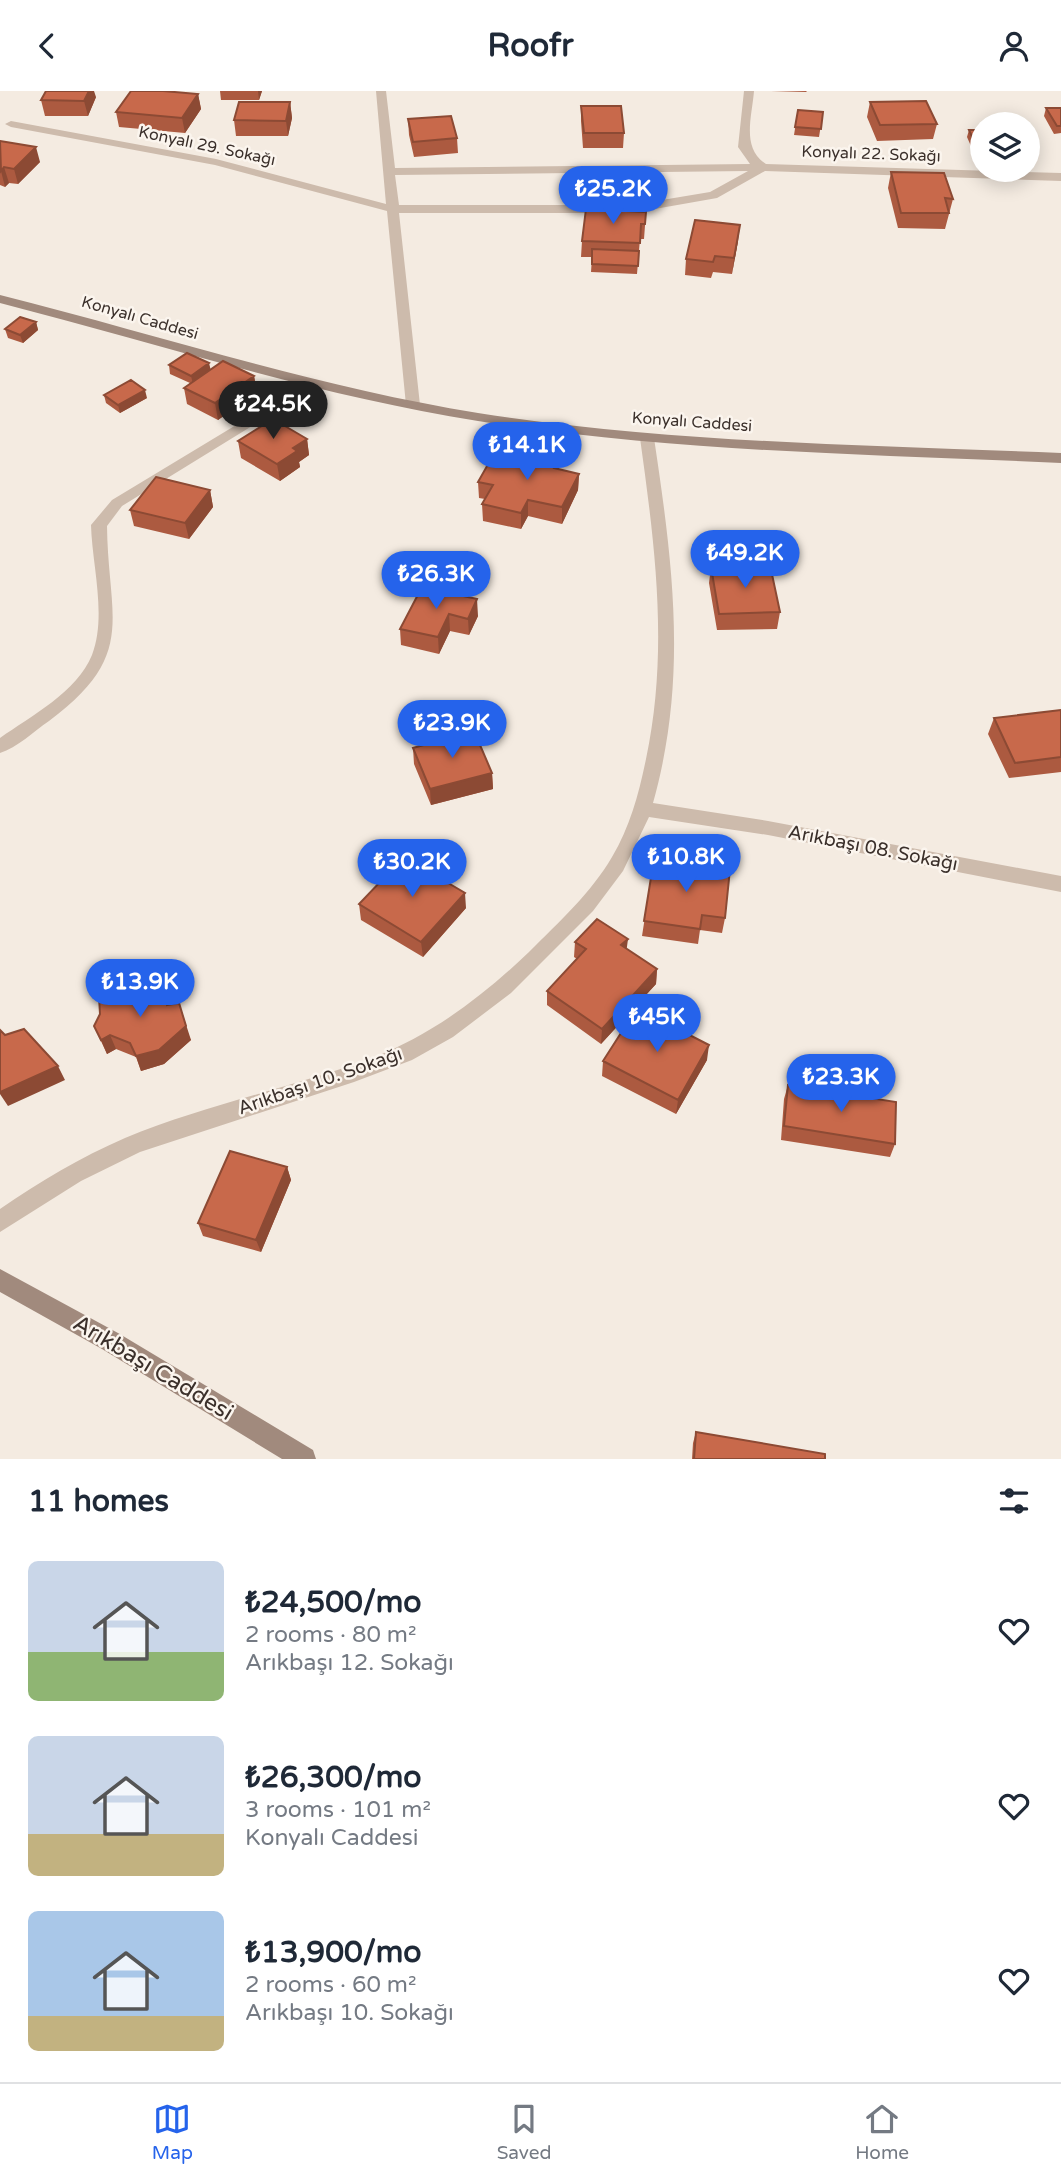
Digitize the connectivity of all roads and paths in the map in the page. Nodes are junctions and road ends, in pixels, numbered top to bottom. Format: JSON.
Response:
{"nodes":[{"id":1,"x":381,"y":91,"type":"edge"},
{"id":2,"x":749,"y":91,"type":"edge"},
{"id":3,"x":11,"y":124,"type":"dead end"},
{"id":4,"x":763,"y":167,"type":"junction"},
{"id":5,"x":390,"y":172,"type":"junction"},
{"id":6,"x":1061,"y":177,"type":"edge"},
{"id":7,"x":393,"y":209,"type":"junction"},
{"id":8,"x":0,"y":299,"type":"edge"},
{"id":9,"x":312,"y":383,"type":"junction"},
{"id":10,"x":413,"y":405,"type":"junction"},
{"id":11,"x":647,"y":438,"type":"junction"},
{"id":12,"x":1061,"y":458,"type":"edge"},
{"id":13,"x":0,"y":747,"type":"edge"},
{"id":14,"x":643,"y":809,"type":"junction"},
{"id":15,"x":1061,"y":884,"type":"edge"},
{"id":16,"x":0,"y":1222,"type":"edge"},
{"id":17,"x":3,"y":1287,"type":"edge"},
{"id":18,"x":304,"y":1459,"type":"edge"}],
"edges":[{"from":1,"to":5,"type":"street"},
{"from":2,"to":4,"type":"street"},
{"from":3,"to":7,"type":"street","name":"Konyalı 29. Sokağı"},
{"from":4,"to":5,"type":"street","name":"Konyalı 22. Sokağı"},
{"from":4,"to":6,"type":"street","name":"Konyalı 22. Sokağı"},
{"from":4,"to":7,"type":"street","name":"Konyalı 29. Sokağı"},
{"from":5,"to":7,"type":"street"},
{"from":7,"to":10,"type":"street"},
{"from":8,"to":9,"type":"street","name":"Konyalı Caddesi"},
{"from":9,"to":10,"type":"street","name":"Konyalı Caddesi"},
{"from":9,"to":13,"type":"street"},
{"from":10,"to":11,"type":"street","name":"Konyalı Caddesi"},
{"from":11,"to":12,"type":"street","name":"Konyalı Caddesi"},
{"from":11,"to":14,"type":"street","name":"Arıkbaşı 10. Sokağı"},
{"from":14,"to":15,"type":"street","name":"Arıkbaşı 08. Sokağı"},
{"from":14,"to":16,"type":"street","name":"Arıkbaşı 10. Sokağı"},
{"from":17,"to":18,"type":"street","name":"Arıkbaşı Caddesi"}]}
